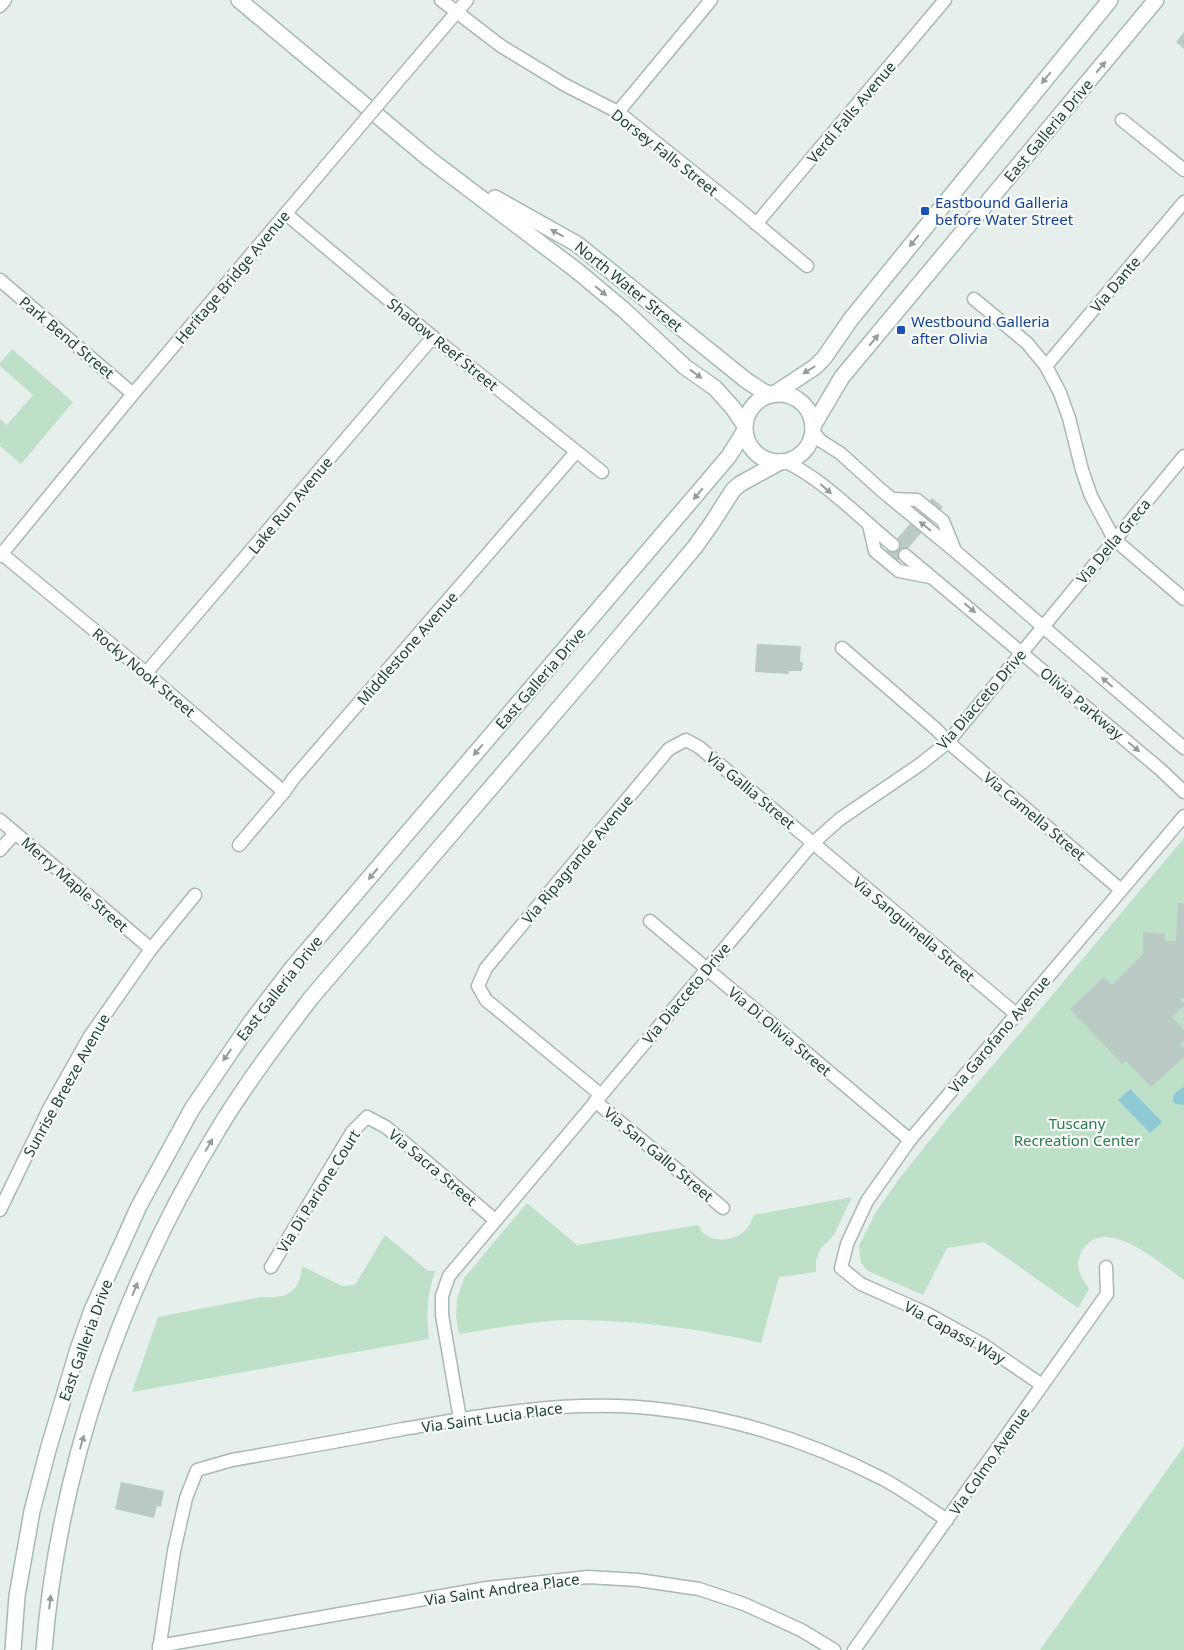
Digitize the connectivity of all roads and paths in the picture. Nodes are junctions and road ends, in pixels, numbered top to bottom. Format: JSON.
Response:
{"nodes":[{"id":1,"x":5,"y":0,"type":"edge"},
{"id":2,"x":239,"y":0,"type":"edge"},
{"id":3,"x":440,"y":0,"type":"edge"},
{"id":4,"x":467,"y":0,"type":"edge"},
{"id":5,"x":711,"y":0,"type":"edge"},
{"id":6,"x":945,"y":0,"type":"edge"},
{"id":7,"x":1110,"y":0,"type":"edge"},
{"id":8,"x":1156,"y":0,"type":"edge"},
{"id":9,"x":0,"y":6,"type":"edge"},
{"id":10,"x":456,"y":13,"type":"junction"},
{"id":11,"x":618,"y":112,"type":"junction"},
{"id":12,"x":1122,"y":120,"type":"dead end"},
{"id":13,"x":1184,"y":170,"type":"edge"},
{"id":14,"x":452,"y":175,"type":"junction"},
{"id":15,"x":1184,"y":202,"type":"edge"},
{"id":16,"x":286,"y":214,"type":"junction"},
{"id":17,"x":756,"y":224,"type":"junction"},
{"id":18,"x":807,"y":266,"type":"dead end"},
{"id":19,"x":0,"y":280,"type":"edge"},
{"id":20,"x":974,"y":299,"type":"dead end"},
{"id":21,"x":433,"y":336,"type":"junction"},
{"id":22,"x":1046,"y":366,"type":"junction"},
{"id":23,"x":133,"y":394,"type":"junction"},
{"id":24,"x":772,"y":394,"type":"junction"},
{"id":25,"x":744,"y":429,"type":"junction"},
{"id":26,"x":813,"y":429,"type":"junction"},
{"id":27,"x":576,"y":452,"type":"junction"},
{"id":28,"x":1184,"y":456,"type":"edge"},
{"id":29,"x":783,"y":462,"type":"junction"},
{"id":30,"x":602,"y":472,"type":"dead end"},
{"id":31,"x":869,"y":526,"type":"junction"},
{"id":32,"x":1114,"y":539,"type":"junction"},
{"id":33,"x":893,"y":545,"type":"dead end"},
{"id":34,"x":1,"y":555,"type":"edge"},
{"id":35,"x":905,"y":555,"type":"dead end"},
{"id":36,"x":932,"y":577,"type":"junction"},
{"id":37,"x":1184,"y":598,"type":"edge"},
{"id":38,"x":1042,"y":626,"type":"junction"},
{"id":39,"x":842,"y":648,"type":"dead end"},
{"id":40,"x":1022,"y":652,"type":"junction"},
{"id":41,"x":146,"y":673,"type":"junction"},
{"id":42,"x":686,"y":740,"type":"joint"},
{"id":43,"x":948,"y":742,"type":"junction"},
{"id":44,"x":1184,"y":748,"type":"edge"},
{"id":45,"x":284,"y":792,"type":"junction"},
{"id":46,"x":1184,"y":792,"type":"edge"},
{"id":47,"x":1184,"y":816,"type":"edge"},
{"id":48,"x":0,"y":820,"type":"edge"},
{"id":49,"x":15,"y":832,"type":"junction"},
{"id":50,"x":813,"y":843,"type":"junction"},
{"id":51,"x":239,"y":845,"type":"dead end"},
{"id":52,"x":0,"y":850,"type":"edge"},
{"id":53,"x":1122,"y":890,"type":"junction"},
{"id":54,"x":195,"y":895,"type":"dead end"},
{"id":55,"x":650,"y":921,"type":"dead end"},
{"id":56,"x":150,"y":949,"type":"junction"},
{"id":57,"x":706,"y":968,"type":"junction"},
{"id":58,"x":478,"y":986,"type":"joint"},
{"id":59,"x":1016,"y":1014,"type":"junction"},
{"id":60,"x":598,"y":1098,"type":"junction"},
{"id":61,"x":367,"y":1117,"type":"joint"},
{"id":62,"x":910,"y":1140,"type":"junction"},
{"id":63,"x":723,"y":1208,"type":"dead end"},
{"id":64,"x":0,"y":1210,"type":"edge"},
{"id":65,"x":495,"y":1220,"type":"junction"},
{"id":66,"x":271,"y":1267,"type":"dead end"},
{"id":67,"x":1106,"y":1267,"type":"dead end"},
{"id":68,"x":841,"y":1268,"type":"joint"},
{"id":69,"x":1042,"y":1385,"type":"junction"},
{"id":70,"x":460,"y":1419,"type":"junction"},
{"id":71,"x":947,"y":1520,"type":"junction"},
{"id":72,"x":159,"y":1648,"type":"edge"},
{"id":73,"x":13,"y":1650,"type":"edge"},
{"id":74,"x":44,"y":1650,"type":"edge"},
{"id":75,"x":834,"y":1650,"type":"edge"},
{"id":76,"x":854,"y":1650,"type":"edge"}],
"edges":[{"from":1,"to":9,"type":"street"},
{"from":2,"to":14,"type":"main road","name":"North Water Street"},
{"from":3,"to":10,"type":"street","name":"Dorsey Falls Street"},
{"from":4,"to":10,"type":"street","name":"Heritage Bridge Avenue"},
{"from":5,"to":11,"type":"street"},
{"from":6,"to":17,"type":"street","name":"Verdi Falls Avenue"},
{"from":7,"to":24,"type":"main road","one_way":true},
{"from":26,"to":8,"type":"main road","name":"East Galleria Drive","one_way":true},
{"from":10,"to":11,"type":"street","name":"Dorsey Falls Street"},
{"from":10,"to":16,"type":"street","name":"Heritage Bridge Avenue","bridge":true},
{"from":11,"to":17,"type":"street","name":"Dorsey Falls Street"},
{"from":12,"to":13,"type":"street"},
{"from":24,"to":14,"type":"main road","name":"North Water Street","one_way":true},
{"from":14,"to":25,"type":"main road","name":"North Water Street","one_way":true},
{"from":15,"to":22,"type":"street","name":"Via Dante"},
{"from":16,"to":21,"type":"street","name":"Shadow Reef Street"},
{"from":16,"to":23,"type":"street","name":"Heritage Bridge Avenue"},
{"from":17,"to":18,"type":"street","name":"Dorsey Falls Street"},
{"from":19,"to":23,"type":"street","name":"Park Bend Street"},
{"from":20,"to":22,"type":"street"},
{"from":21,"to":27,"type":"street","name":"Shadow Reef Street"},
{"from":21,"to":41,"type":"street","name":"Lake Run Avenue"},
{"from":22,"to":32,"type":"street"},
{"from":23,"to":34,"type":"street","name":"Heritage Bridge Avenue"},
{"from":24,"to":25,"type":"main road"},
{"from":24,"to":26,"type":"main road"},
{"from":25,"to":29,"type":"main road"},
{"from":25,"to":73,"type":"main road","name":"East Galleria Drive","one_way":true},
{"from":26,"to":29,"type":"main road"},
{"from":38,"to":26,"type":"street","one_way":true},
{"from":27,"to":30,"type":"street","name":"Shadow Reef Street"},
{"from":27,"to":45,"type":"street","name":"Middlestone Avenue"},
{"from":28,"to":32,"type":"street","name":"Via Della Greca"},
{"from":29,"to":31,"type":"street","one_way":true},
{"from":74,"to":29,"type":"main road","name":"East Galleria Drive","one_way":true},
{"from":31,"to":33,"type":"street"},
{"from":31,"to":36,"type":"street","name":"Olivia Parkway"},
{"from":32,"to":37,"type":"street"},
{"from":32,"to":38,"type":"street","name":"Via Della Greca"},
{"from":34,"to":41,"type":"street","name":"Rocky Nook Street"},
{"from":35,"to":36,"type":"street","name":"Olivia Parkway"},
{"from":36,"to":40,"type":"street","name":"Olivia Parkway","one_way":true},
{"from":38,"to":40,"type":"street","name":"Via Diacceto Drive"},
{"from":44,"to":38,"type":"street","one_way":true},
{"from":39,"to":43,"type":"street","name":"Via Camella Street"},
{"from":40,"to":43,"type":"street","name":"Via Diacceto Drive"},
{"from":40,"to":46,"type":"street","name":"Olivia Parkway","one_way":true},
{"from":41,"to":45,"type":"street","name":"Rocky Nook Street"},
{"from":42,"to":50,"type":"street","name":"Via Gallia Street"},
{"from":42,"to":58,"type":"street","name":"Via Ripagrande Avenue"},
{"from":43,"to":50,"type":"street","name":"Via Diacceto Drive"},
{"from":43,"to":53,"type":"street","name":"Via Camella Street"},
{"from":45,"to":51,"type":"street","name":"Middlestone Avenue"},
{"from":47,"to":53,"type":"street","name":"Via Garofano Avenue"},
{"from":48,"to":49,"type":"street","name":"Merry Maple Street"},
{"from":49,"to":52,"type":"street"},
{"from":49,"to":56,"type":"street","name":"Merry Maple Street"},
{"from":50,"to":57,"type":"street","name":"Via Diacceto Drive"},
{"from":50,"to":59,"type":"street","name":"Via Sanguinella Street"},
{"from":53,"to":59,"type":"street","name":"Via Garofano Avenue"},
{"from":54,"to":56,"type":"street","name":"Sunrise Breeze Avenue"},
{"from":55,"to":57,"type":"street","name":"Via Di Olivia Street"},
{"from":56,"to":64,"type":"street","name":"Sunrise Breeze Avenue"},
{"from":57,"to":60,"type":"street","name":"Via Diacceto Drive"},
{"from":57,"to":62,"type":"street","name":"Via Di Olivia Street"},
{"from":58,"to":60,"type":"street","name":"Via San Gallo Street"},
{"from":59,"to":62,"type":"street","name":"Via Garofano Avenue"},
{"from":60,"to":63,"type":"street","name":"Via San Gallo Street"},
{"from":60,"to":65,"type":"street","name":"Via Diacceto Drive"},
{"from":61,"to":65,"type":"street","name":"Via Sacra Street"},
{"from":61,"to":66,"type":"street","name":"Via Di Parione Court"},
{"from":62,"to":68,"type":"street","name":"Via Garofano Avenue"},
{"from":65,"to":70,"type":"street","name":"Via Diacceto Drive"},
{"from":67,"to":69,"type":"street","name":"Via Colmo Avenue"},
{"from":68,"to":69,"type":"street","name":"Via Capassi Way"},
{"from":69,"to":71,"type":"street","name":"Via Colmo Avenue"},
{"from":70,"to":71,"type":"street","name":"Via Saint Lucia Place"},
{"from":70,"to":72,"type":"street","name":"Via Saint Lucia Place"},
{"from":71,"to":76,"type":"street","name":"Via Colmo Avenue"},
{"from":72,"to":75,"type":"street","name":"Via Saint Andrea Place"}]}
